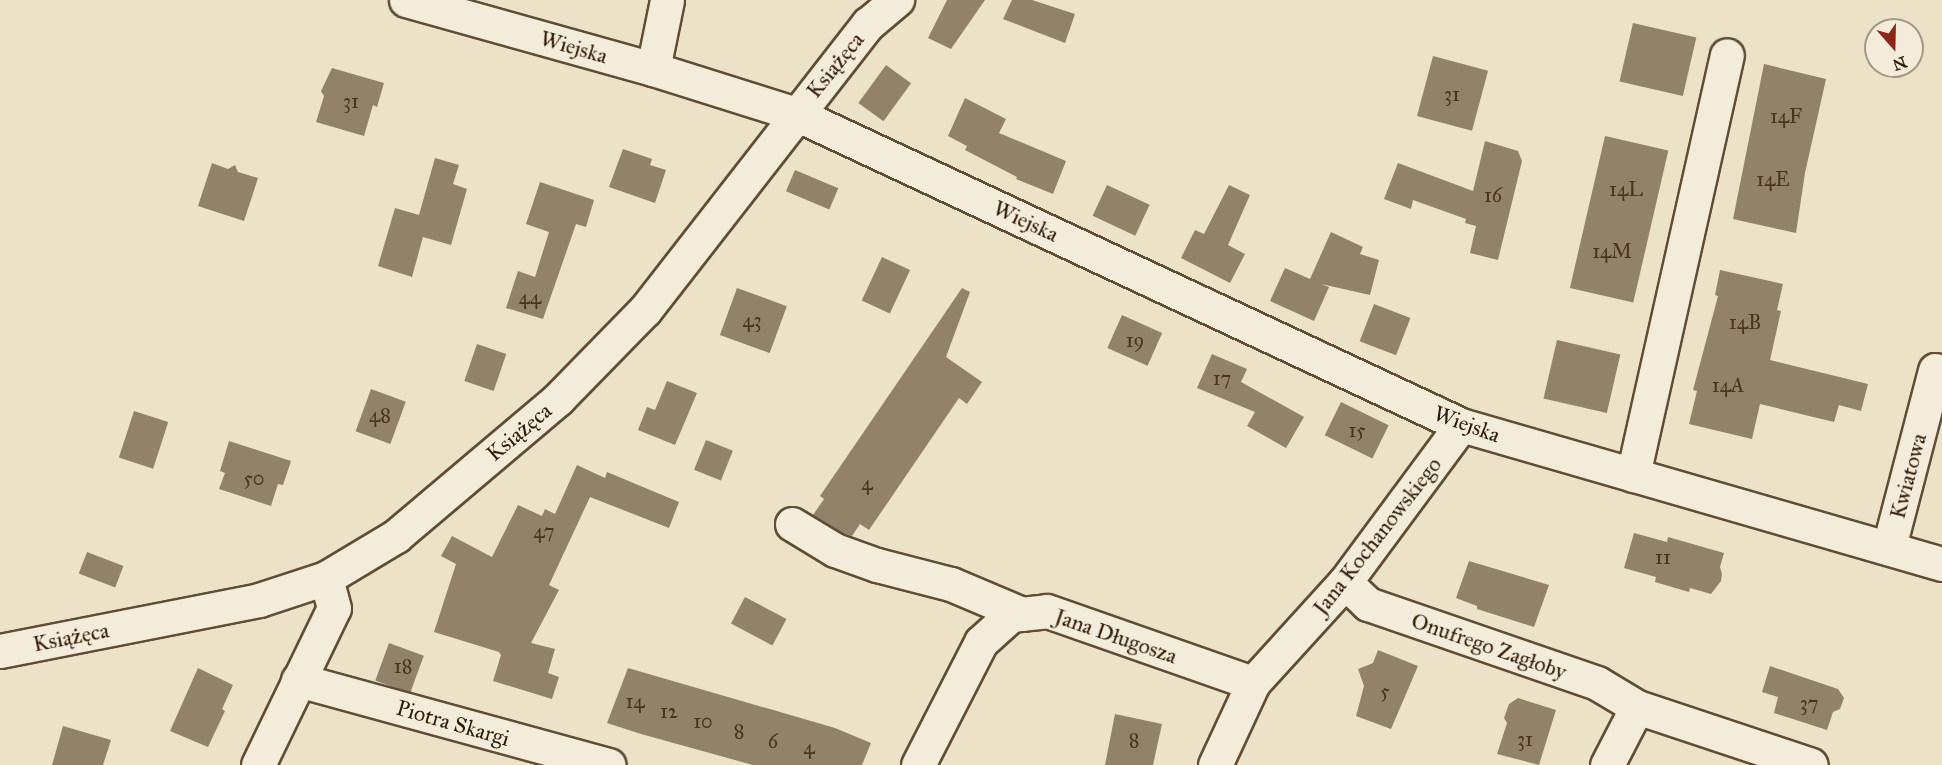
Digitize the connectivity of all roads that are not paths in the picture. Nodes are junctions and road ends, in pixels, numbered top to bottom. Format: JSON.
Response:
{"nodes":[{"id":1,"x":406,"y":0,"type":"edge"},
{"id":2,"x":667,"y":0,"type":"edge"},
{"id":3,"x":897,"y":0,"type":"edge"},
{"id":4,"x":1727,"y":55,"type":"dead end"},
{"id":5,"x":653,"y":69,"type":"junction"},
{"id":6,"x":796,"y":114,"type":"junction"},
{"id":7,"x":1935,"y":370,"type":"dead end"},
{"id":8,"x":1461,"y":425,"type":"junction"},
{"id":9,"x":1633,"y":475,"type":"junction"},
{"id":10,"x":792,"y":524,"type":"dead end"},
{"id":11,"x":1889,"y":548,"type":"junction"},
{"id":12,"x":1942,"y":564,"type":"edge"},
{"id":13,"x":326,"y":578,"type":"junction"},
{"id":14,"x":1346,"y":582,"type":"junction"},
{"id":15,"x":1022,"y":614,"type":"junction"},
{"id":16,"x":0,"y":651,"type":"edge"},
{"id":17,"x":298,"y":680,"type":"junction"},
{"id":18,"x":1253,"y":682,"type":"junction"},
{"id":19,"x":1637,"y":706,"type":"junction"},
{"id":20,"x":258,"y":765,"type":"edge"},
{"id":21,"x":609,"y":765,"type":"edge"},
{"id":22,"x":918,"y":765,"type":"edge"},
{"id":23,"x":1215,"y":765,"type":"edge"},
{"id":24,"x":1607,"y":765,"type":"edge"},
{"id":25,"x":1811,"y":765,"type":"edge"}],
"edges":[{"from":1,"to":5,"type":"street","name":"Wiejska"},
{"from":2,"to":5,"type":"street"},
{"from":3,"to":6,"type":"street","name":"Książęca"},
{"from":4,"to":9,"type":"street"},
{"from":5,"to":6,"type":"street","name":"Wiejska"},
{"from":6,"to":8,"type":"street","name":"Wiejska"},
{"from":6,"to":13,"type":"street","name":"Książęca"},
{"from":7,"to":11,"type":"street","name":"Kwiatowa"},
{"from":8,"to":9,"type":"street","name":"Wiejska"},
{"from":8,"to":14,"type":"street","name":"Jana Kochanowskiego"},
{"from":9,"to":11,"type":"street","name":"Wiejska"},
{"from":10,"to":15,"type":"street"},
{"from":11,"to":12,"type":"street","name":"Wiejska"},
{"from":13,"to":16,"type":"street","name":"Książęca"},
{"from":13,"to":17,"type":"street"},
{"from":14,"to":18,"type":"street","name":"Jana Kochanowskiego"},
{"from":14,"to":19,"type":"street","name":"Onufrego Zagłoby"},
{"from":15,"to":18,"type":"street","name":"Jana Długosza"},
{"from":15,"to":22,"type":"street","name":"Jana Długosza"},
{"from":17,"to":20,"type":"street"},
{"from":17,"to":21,"type":"street","name":"Piotra Skargi"},
{"from":18,"to":23,"type":"street","name":"Jana Kochanowskiego"},
{"from":19,"to":24,"type":"street"},
{"from":19,"to":25,"type":"street","name":"Onufrego Zagłoby"}]}
